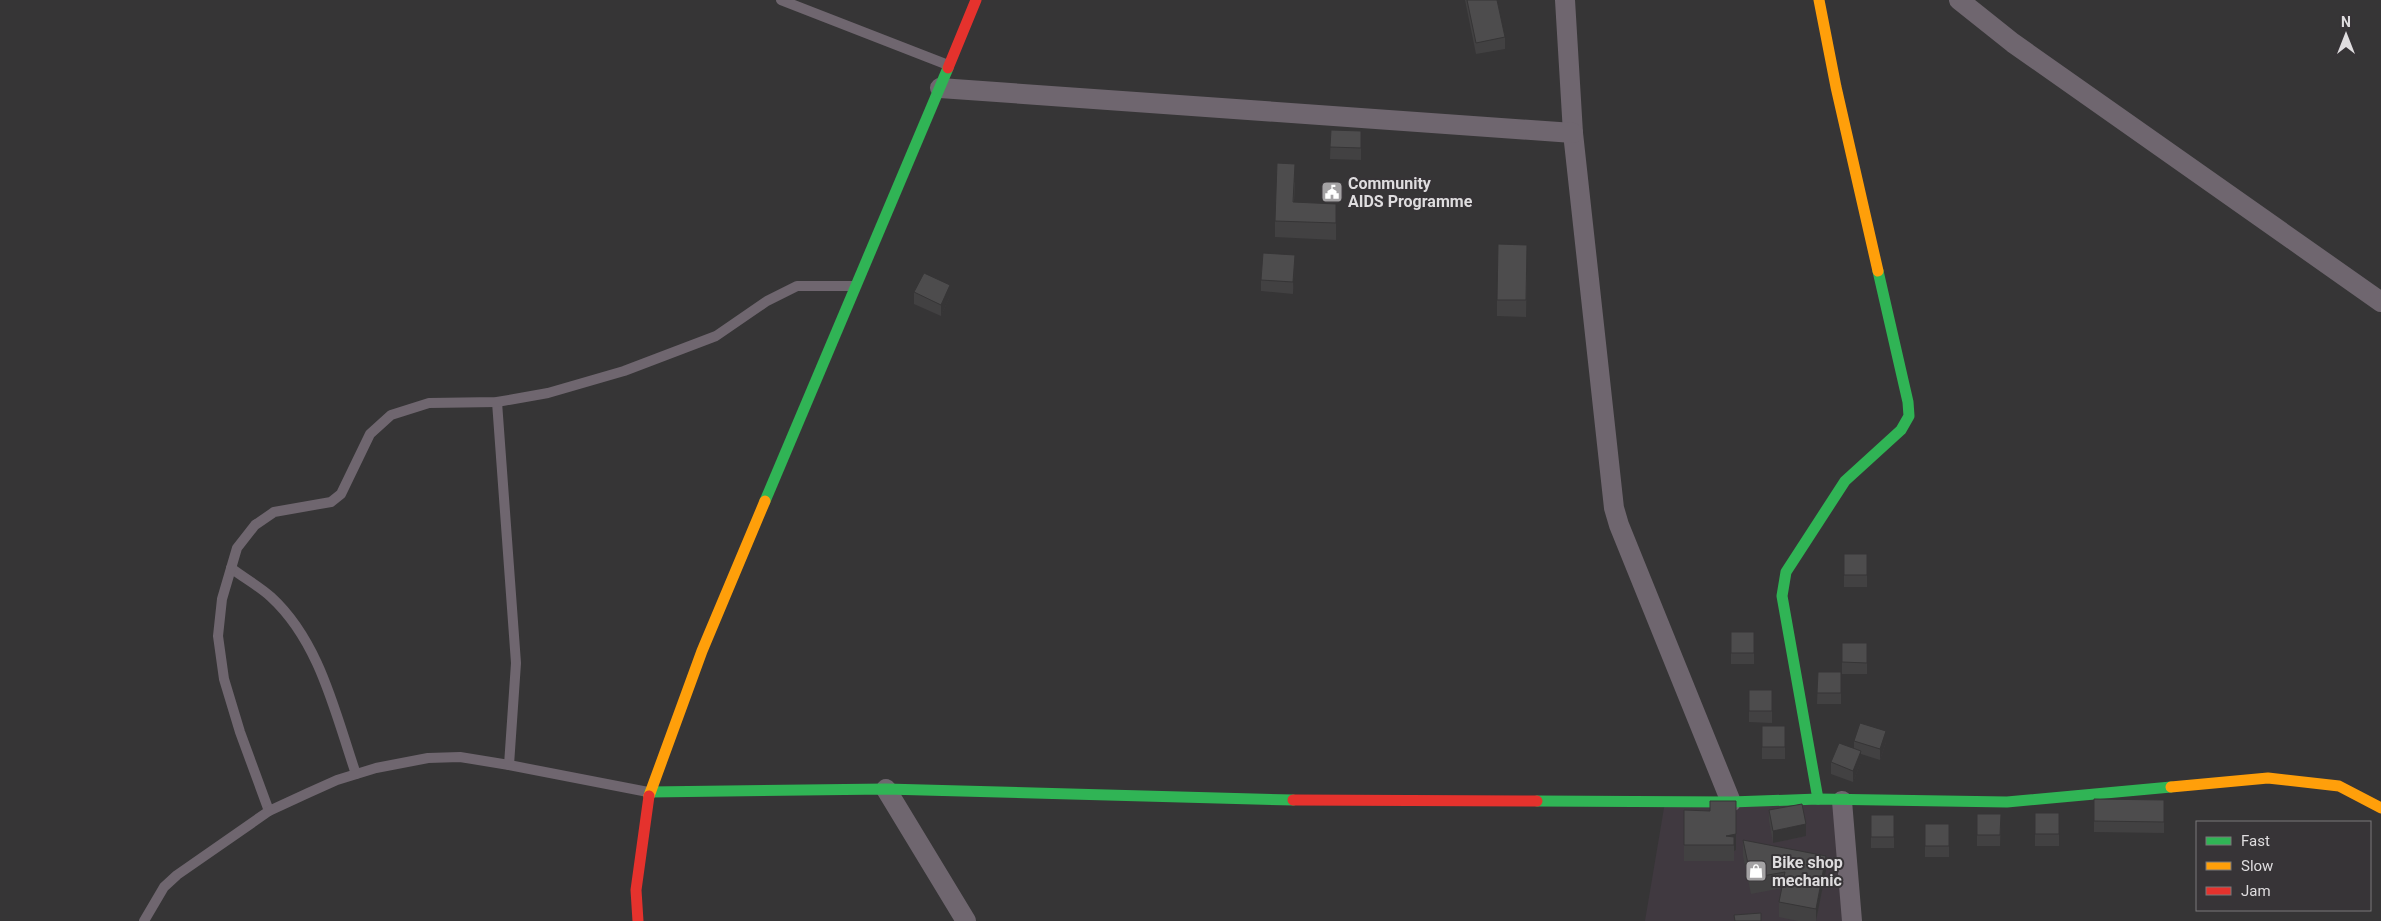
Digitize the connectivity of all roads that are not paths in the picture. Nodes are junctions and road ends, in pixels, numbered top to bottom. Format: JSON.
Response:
{"nodes":[{"id":1,"x":781,"y":0,"type":"edge"},
{"id":2,"x":976,"y":0,"type":"edge"},
{"id":3,"x":1565,"y":0,"type":"edge"},
{"id":4,"x":1819,"y":0,"type":"edge"},
{"id":5,"x":1959,"y":0,"type":"edge"},
{"id":6,"x":949,"y":65,"type":"junction"},
{"id":7,"x":940,"y":88,"type":"junction"},
{"id":8,"x":1573,"y":134,"type":"junction"},
{"id":9,"x":855,"y":286,"type":"junction"},
{"id":10,"x":2381,"y":302,"type":"edge"},
{"id":11,"x":497,"y":402,"type":"junction"},
{"id":12,"x":231,"y":568,"type":"junction"},
{"id":13,"x":509,"y":765,"type":"junction"},
{"id":14,"x":356,"y":774,"type":"junction"},
{"id":15,"x":886,"y":789,"type":"junction"},
{"id":16,"x":650,"y":792,"type":"junction"},
{"id":17,"x":1818,"y":798,"type":"junction"},
{"id":18,"x":1842,"y":801,"type":"junction"},
{"id":19,"x":1731,"y":802,"type":"junction"},
{"id":20,"x":2381,"y":808,"type":"edge"},
{"id":21,"x":269,"y":811,"type":"junction"},
{"id":22,"x":144,"y":921,"type":"edge"},
{"id":23,"x":638,"y":921,"type":"edge"},
{"id":24,"x":966,"y":921,"type":"edge"},
{"id":25,"x":1852,"y":921,"type":"edge"}],
"edges":[{"from":1,"to":6,"type":"lane"},
{"from":2,"to":6,"type":"street"},
{"from":3,"to":8,"type":"street"},
{"from":4,"to":17,"type":"street"},
{"from":5,"to":10,"type":"street"},
{"from":6,"to":7,"type":"street"},
{"from":7,"to":8,"type":"street"},
{"from":7,"to":9,"type":"street"},
{"from":8,"to":19,"type":"street"},
{"from":9,"to":11,"type":"lane"},
{"from":9,"to":16,"type":"street"},
{"from":11,"to":12,"type":"lane"},
{"from":11,"to":13,"type":"lane"},
{"from":12,"to":14,"type":"lane"},
{"from":12,"to":21,"type":"lane"},
{"from":13,"to":14,"type":"lane"},
{"from":13,"to":16,"type":"lane"},
{"from":14,"to":21,"type":"lane"},
{"from":15,"to":16,"type":"street"},
{"from":15,"to":19,"type":"street"},
{"from":15,"to":24,"type":"street"},
{"from":16,"to":23,"type":"street"},
{"from":17,"to":18,"type":"street"},
{"from":17,"to":19,"type":"street"},
{"from":18,"to":20,"type":"street"},
{"from":18,"to":25,"type":"street"},
{"from":21,"to":22,"type":"lane"}]}
